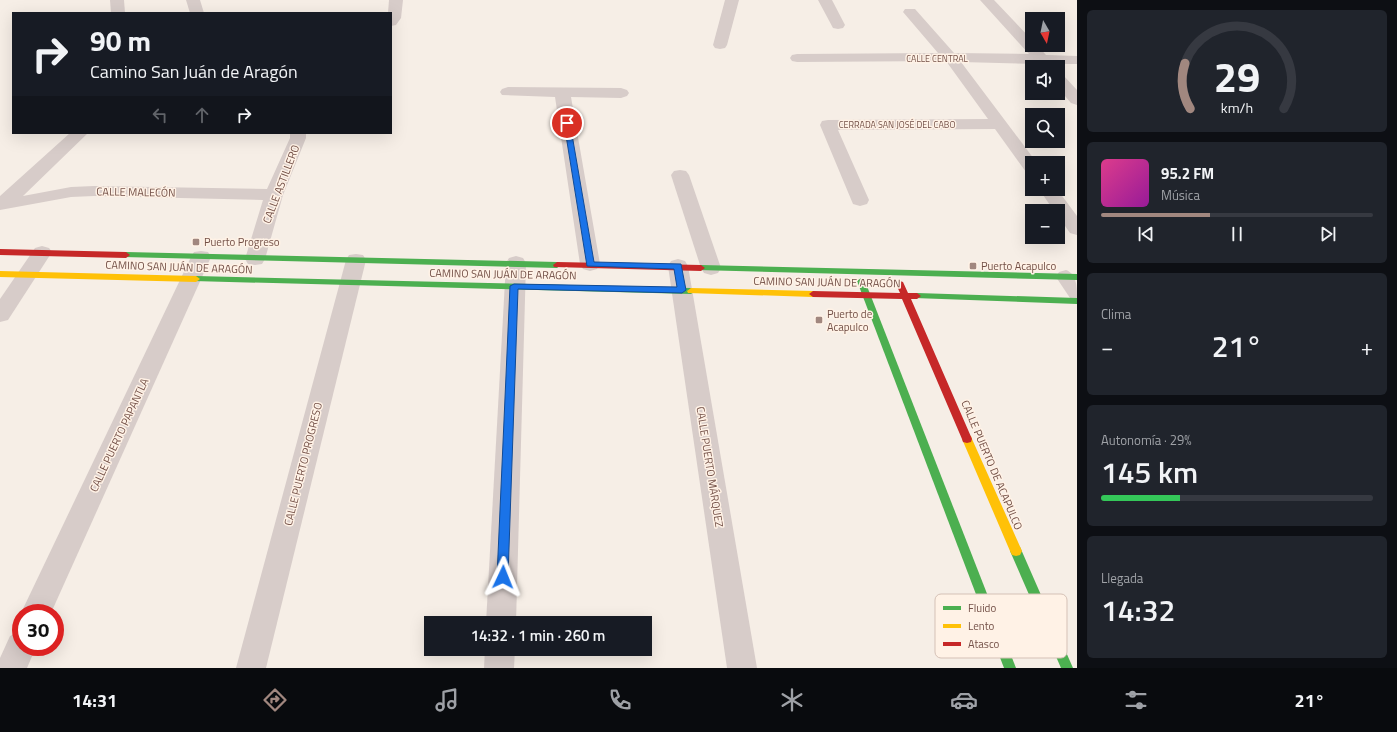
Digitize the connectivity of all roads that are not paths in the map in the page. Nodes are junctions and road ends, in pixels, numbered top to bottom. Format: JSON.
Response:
{"nodes":[{"id":1,"x":117,"y":0,"type":"edge"},
{"id":2,"x":193,"y":0,"type":"edge"},
{"id":3,"x":396,"y":0,"type":"edge"},
{"id":4,"x":732,"y":0,"type":"edge"},
{"id":5,"x":825,"y":0,"type":"edge"},
{"id":6,"x":987,"y":0,"type":"edge"},
{"id":7,"x":118,"y":12,"type":"edge"},
{"id":8,"x":197,"y":12,"type":"edge"},
{"id":9,"x":910,"y":12,"type":"dead end"},
{"id":10,"x":392,"y":21,"type":"edge"},
{"id":11,"x":838,"y":25,"type":"dead end"},
{"id":12,"x":720,"y":45,"type":"dead end"},
{"id":13,"x":950,"y":57,"type":"junction"},
{"id":14,"x":796,"y":58,"type":"dead end"},
{"id":15,"x":1043,"y":60,"type":"edge"},
{"id":16,"x":1077,"y":60,"type":"edge"},
{"id":17,"x":1065,"y":61,"type":"edge"},
{"id":18,"x":1025,"y":62,"type":"edge"},
{"id":19,"x":1065,"y":86,"type":"edge"},
{"id":20,"x":508,"y":92,"type":"dead end"},
{"id":21,"x":562,"y":92,"type":"junction"},
{"id":22,"x":621,"y":93,"type":"dead end"},
{"id":23,"x":1077,"y":100,"type":"edge"},
{"id":24,"x":1000,"y":124,"type":"junction"},
{"id":25,"x":79,"y":134,"type":"edge"},
{"id":26,"x":298,"y":134,"type":"edge"},
{"id":27,"x":1025,"y":158,"type":"edge"},
{"id":28,"x":680,"y":175,"type":"dead end"},
{"id":29,"x":274,"y":195,"type":"junction"},
{"id":30,"x":1053,"y":196,"type":"edge"},
{"id":31,"x":860,"y":200,"type":"dead end"},
{"id":32,"x":1,"y":205,"type":"edge"},
{"id":33,"x":1077,"y":229,"type":"edge"},
{"id":34,"x":0,"y":252,"type":"edge"},
{"id":35,"x":42,"y":252,"type":"junction"},
{"id":36,"x":201,"y":257,"type":"junction"},
{"id":37,"x":255,"y":258,"type":"junction"},
{"id":38,"x":356,"y":260,"type":"junction"},
{"id":39,"x":590,"y":264,"type":"junction"},
{"id":40,"x":711,"y":268,"type":"junction"},
{"id":41,"x":749,"y":269,"type":"junction"},
{"id":42,"x":857,"y":271,"type":"junction"},
{"id":43,"x":895,"y":272,"type":"junction"},
{"id":44,"x":0,"y":274,"type":"edge"},
{"id":45,"x":27,"y":275,"type":"junction"},
{"id":46,"x":515,"y":275,"type":"junction"},
{"id":47,"x":680,"y":278,"type":"junction"},
{"id":48,"x":191,"y":280,"type":"junction"},
{"id":49,"x":1074,"y":282,"type":"edge"},
{"id":50,"x":350,"y":284,"type":"junction"},
{"id":51,"x":754,"y":293,"type":"junction"},
{"id":52,"x":866,"y":295,"type":"junction"},
{"id":53,"x":906,"y":296,"type":"junction"},
{"id":54,"x":1077,"y":301,"type":"edge"},
{"id":55,"x":0,"y":315,"type":"edge"},
{"id":56,"x":981,"y":594,"type":"edge"},
{"id":57,"x":1035,"y":594,"type":"edge"},
{"id":58,"x":40,"y":604,"type":"edge"},
{"id":59,"x":501,"y":616,"type":"edge"},
{"id":60,"x":16,"y":656,"type":"edge"},
{"id":61,"x":500,"y":656,"type":"edge"},
{"id":62,"x":1006,"y":658,"type":"edge"},
{"id":63,"x":1063,"y":658,"type":"edge"},
{"id":64,"x":11,"y":668,"type":"edge"},
{"id":65,"x":251,"y":668,"type":"edge"},
{"id":66,"x":499,"y":668,"type":"edge"},
{"id":67,"x":742,"y":668,"type":"edge"},
{"id":68,"x":1010,"y":668,"type":"edge"},
{"id":69,"x":1067,"y":668,"type":"edge"}],
"edges":[{"from":1,"to":7,"type":"street"},
{"from":2,"to":8,"type":"street"},
{"from":3,"to":10,"type":"street"},
{"from":4,"to":12,"type":"street"},
{"from":5,"to":11,"type":"street"},
{"from":6,"to":15,"type":"street"},
{"from":9,"to":13,"type":"street"},
{"from":13,"to":14,"type":"street","name":"CALLE CENTRAL"},
{"from":13,"to":18,"type":"street","name":"CALLE CENTRAL"},
{"from":13,"to":24,"type":"street"},
{"from":16,"to":17,"type":"street","name":"CALLE CENTRAL"},
{"from":19,"to":23,"type":"street"},
{"from":20,"to":21,"type":"street"},
{"from":21,"to":22,"type":"street"},
{"from":21,"to":39,"type":"street"},
{"from":24,"to":27,"type":"street"},
{"from":24,"to":31,"type":"street","name":"CERRADA SAN JOSÉ DEL CABO"},
{"from":25,"to":32,"type":"street"},
{"from":26,"to":29,"type":"street","name":"CALLE ASTILLERO"},
{"from":28,"to":40,"type":"street"},
{"from":29,"to":32,"type":"street","name":"CALLE MALECÓN"},
{"from":29,"to":37,"type":"street","name":"CALLE ASTILLERO"},
{"from":30,"to":33,"type":"street"},
{"from":34,"to":35,"type":"street","name":"CAMINO SAN JUÁN DE ARAGÓN"},
{"from":35,"to":36,"type":"street","name":"CAMINO SAN JUÁN DE ARAGÓN"},
{"from":35,"to":45,"type":"street"},
{"from":36,"to":37,"type":"street","name":"CAMINO SAN JUÁN DE ARAGÓN"},
{"from":36,"to":48,"type":"street","name":"CALLE PUERTO PAPANTLA"},
{"from":37,"to":38,"type":"street","name":"CAMINO SAN JUÁN DE ARAGÓN"},
{"from":38,"to":46,"type":"street","name":"CAMINO SAN JUÁN DE ARAGÓN"},
{"from":38,"to":50,"type":"street","name":"CALLE PUERTO PROGRESO"},
{"from":39,"to":46,"type":"street","name":"CAMINO SAN JUÁN DE ARAGÓN"},
{"from":39,"to":47,"type":"street","name":"CAMINO SAN JUÁN DE ARAGÓN"},
{"from":40,"to":41,"type":"street","name":"CAMINO SAN JUÁN DE ARAGÓN"},
{"from":40,"to":47,"type":"street","name":"CAMINO SAN JUÁN DE ARAGÓN"},
{"from":41,"to":42,"type":"street","name":"CAMINO SAN JUÁN DE ARAGÓN"},
{"from":41,"to":51,"type":"street"},
{"from":42,"to":43,"type":"street","name":"CAMINO SAN JUÁN DE ARAGÓN"},
{"from":42,"to":52,"type":"street"},
{"from":43,"to":49,"type":"street","name":"CAMINO SAN JUÁN DE ARAGÓN"},
{"from":43,"to":53,"type":"street","name":"CALLE PUERTO DE ACAPULCO"},
{"from":44,"to":45,"type":"street","name":"CAMINO SAN JUÁN DE ARAGÓN"},
{"from":45,"to":48,"type":"street","name":"CAMINO SAN JUÁN DE ARAGÓN"},
{"from":45,"to":55,"type":"street"},
{"from":46,"to":47,"type":"street","name":"CAMINO SAN JUÁN DE ARAGÓN"},
{"from":46,"to":50,"type":"street","name":"CAMINO SAN JUÁN DE ARAGÓN"},
{"from":46,"to":59,"type":"street"},
{"from":47,"to":51,"type":"street","name":"CAMINO SAN JUÁN DE ARAGÓN"},
{"from":47,"to":67,"type":"street","name":"CALLE PUERTO MÁRQUEZ"},
{"from":48,"to":50,"type":"street","name":"CAMINO SAN JUÁN DE ARAGÓN"},
{"from":48,"to":58,"type":"street","name":"CALLE PUERTO PAPANTLA"},
{"from":50,"to":65,"type":"street","name":"CALLE PUERTO PROGRESO"},
{"from":51,"to":52,"type":"street","name":"CAMINO SAN JUÁN DE ARAGÓN"},
{"from":52,"to":53,"type":"street","name":"CAMINO SAN JUÁN DE ARAGÓN"},
{"from":52,"to":56,"type":"street"},
{"from":53,"to":54,"type":"street","name":"CAMINO SAN JUÁN DE ARAGÓN"},
{"from":53,"to":57,"type":"street","name":"CALLE PUERTO DE ACAPULCO"},
{"from":60,"to":64,"type":"street"},
{"from":61,"to":66,"type":"street"},
{"from":62,"to":68,"type":"street"},
{"from":63,"to":69,"type":"street","name":"CALLE PUERTO DE ACAPULCO"}]}
